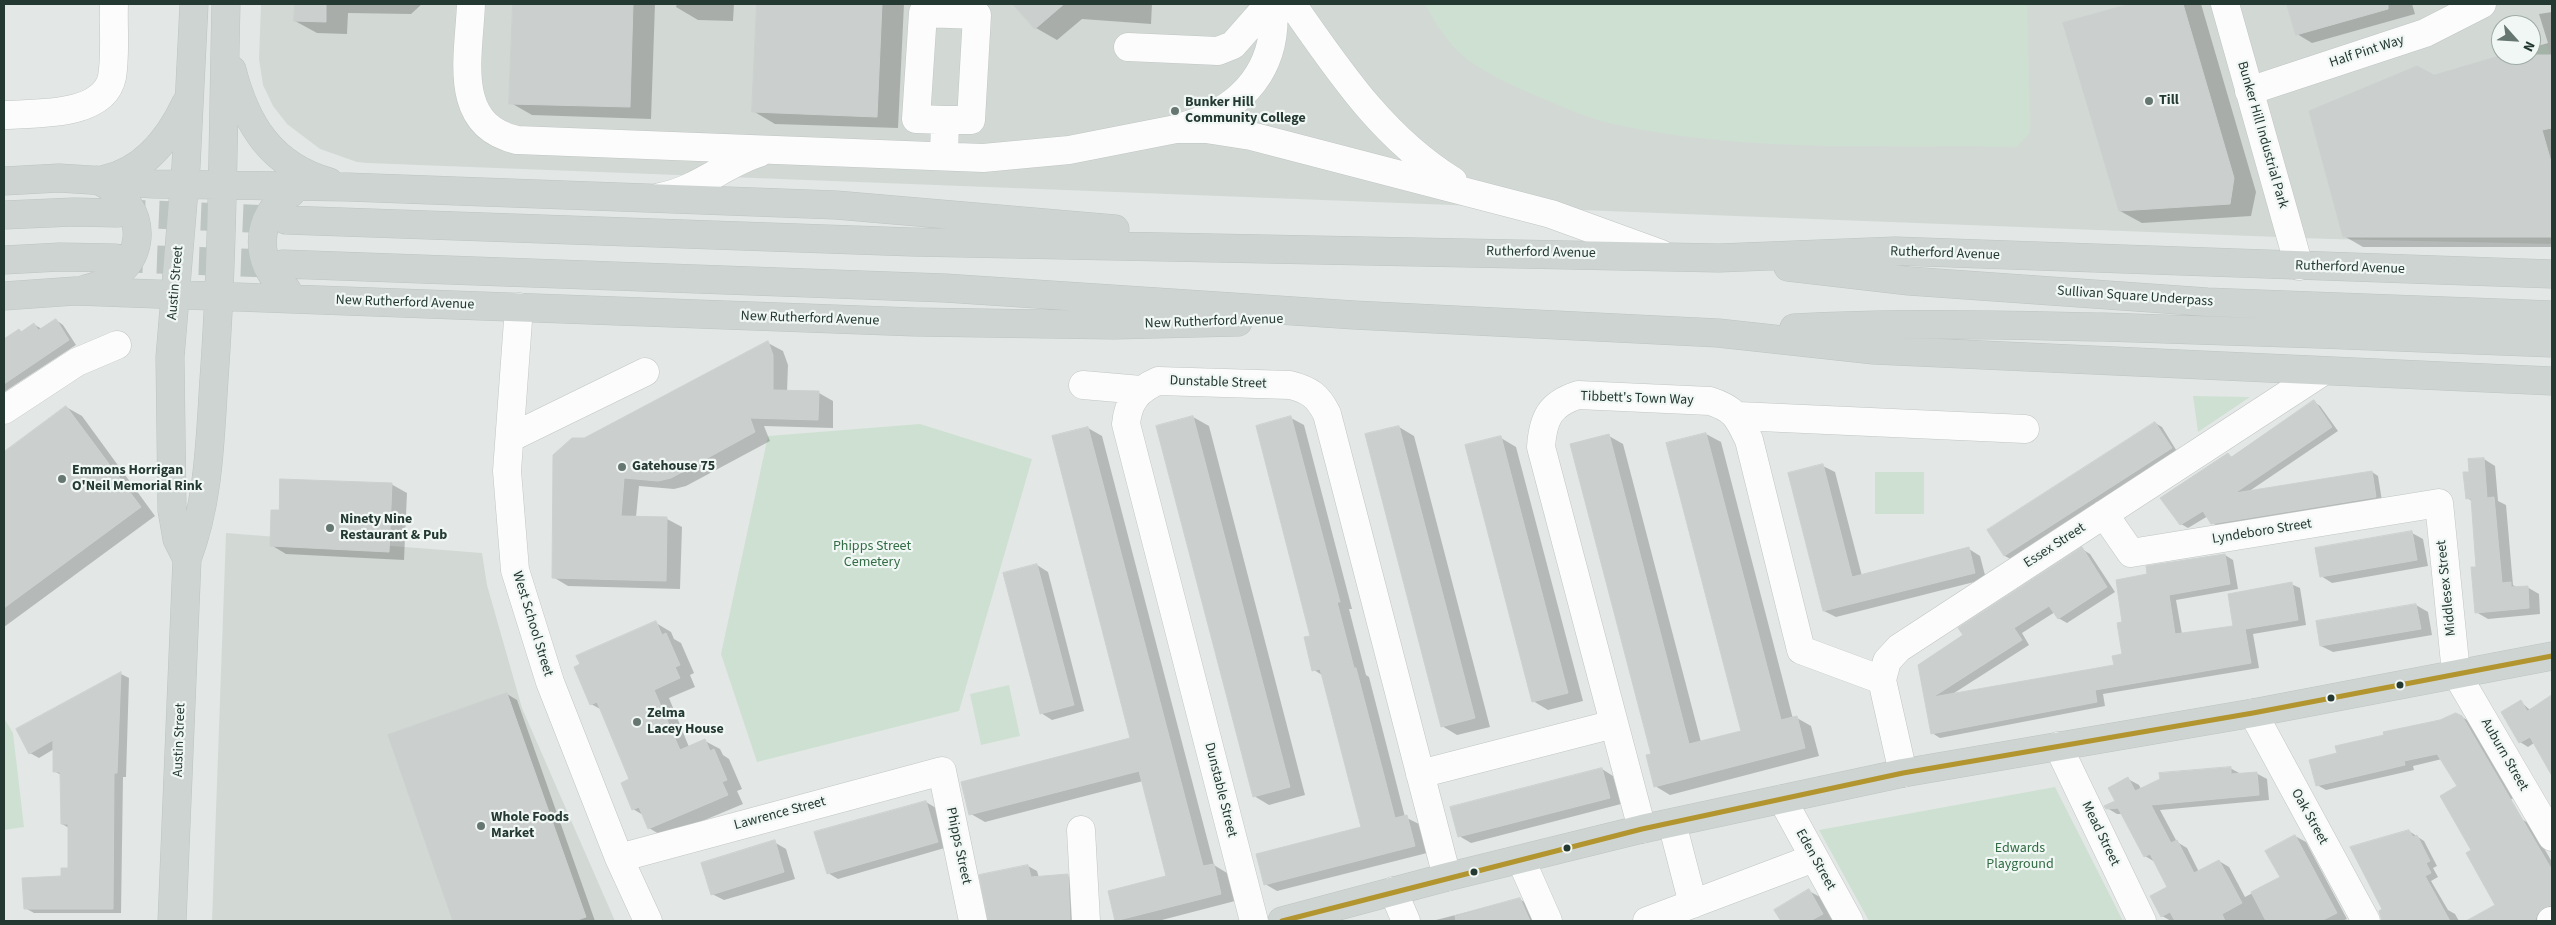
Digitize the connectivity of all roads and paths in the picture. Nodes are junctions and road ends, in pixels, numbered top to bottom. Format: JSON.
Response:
{"nodes":[{"id":1,"x":114,"y":4,"type":"edge"},
{"id":2,"x":194,"y":4,"type":"edge"},
{"id":3,"x":226,"y":4,"type":"edge"},
{"id":4,"x":471,"y":4,"type":"edge"},
{"id":5,"x":1269,"y":4,"type":"edge"},
{"id":6,"x":1273,"y":4,"type":"edge"},
{"id":7,"x":1292,"y":4,"type":"edge"},
{"id":8,"x":2226,"y":4,"type":"edge"},
{"id":9,"x":2482,"y":4,"type":"edge"},
{"id":10,"x":226,"y":36,"type":"junction"},
{"id":11,"x":1128,"y":47,"type":"dead end"},
{"id":12,"x":191,"y":90,"type":"junction"},
{"id":13,"x":2249,"y":91,"type":"junction"},
{"id":14,"x":4,"y":115,"type":"edge"},
{"id":15,"x":945,"y":120,"type":"dead end"},
{"id":16,"x":1176,"y":129,"type":"junction"},
{"id":17,"x":778,"y":149,"type":"junction"},
{"id":18,"x":944,"y":156,"type":"junction"},
{"id":19,"x":97,"y":180,"type":"junction"},
{"id":20,"x":4,"y":181,"type":"edge"},
{"id":21,"x":184,"y":185,"type":"junction"},
{"id":22,"x":222,"y":186,"type":"junction"},
{"id":23,"x":307,"y":187,"type":"junction"},
{"id":24,"x":348,"y":187,"type":"junction"},
{"id":25,"x":1476,"y":194,"type":"junction"},
{"id":26,"x":654,"y":198,"type":"junction"},
{"id":27,"x":117,"y":213,"type":"tunnel mouth"},
{"id":28,"x":4,"y":216,"type":"edge"},
{"id":29,"x":286,"y":220,"type":"tunnel mouth"},
{"id":30,"x":1338,"y":249,"type":"junction"},
{"id":31,"x":1667,"y":256,"type":"junction"},
{"id":32,"x":115,"y":258,"type":"tunnel mouth"},
{"id":33,"x":1719,"y":258,"type":"junction"},
{"id":34,"x":4,"y":260,"type":"edge"},
{"id":35,"x":283,"y":264,"type":"tunnel mouth"},
{"id":36,"x":2299,"y":266,"type":"junction"},
{"id":37,"x":2552,"y":274,"type":"edge"},
{"id":38,"x":75,"y":291,"type":"junction"},
{"id":39,"x":175,"y":295,"type":"junction"},
{"id":40,"x":4,"y":296,"type":"edge"},
{"id":41,"x":218,"y":297,"type":"junction"},
{"id":42,"x":307,"y":299,"type":"junction"},
{"id":43,"x":519,"y":307,"type":"junction"},
{"id":44,"x":1354,"y":314,"type":"junction"},
{"id":45,"x":2552,"y":315,"type":"edge"},
{"id":46,"x":1718,"y":333,"type":"junction"},
{"id":47,"x":2552,"y":343,"type":"edge"},
{"id":48,"x":117,"y":345,"type":"dead end"},
{"id":49,"x":645,"y":372,"type":"dead end"},
{"id":50,"x":2322,"y":372,"type":"junction"},
{"id":51,"x":2552,"y":381,"type":"edge"},
{"id":52,"x":1083,"y":385,"type":"dead end"},
{"id":53,"x":1141,"y":390,"type":"junction"},
{"id":54,"x":4,"y":410,"type":"edge"},
{"id":55,"x":1738,"y":416,"type":"junction"},
{"id":56,"x":2025,"y":429,"type":"dead end"},
{"id":57,"x":510,"y":438,"type":"junction"},
{"id":58,"x":2439,"y":503,"type":"joint"},
{"id":59,"x":2104,"y":514,"type":"junction"},
{"id":60,"x":188,"y":559,"type":"junction"},
{"id":61,"x":2552,"y":656,"type":"edge"},
{"id":62,"x":2456,"y":673,"type":"junction"},
{"id":63,"x":1882,"y":680,"type":"junction"},
{"id":64,"x":2253,"y":713,"type":"junction"},
{"id":65,"x":1614,"y":724,"type":"junction"},
{"id":66,"x":2058,"y":746,"type":"junction"},
{"id":67,"x":942,"y":770,"type":"joint"},
{"id":68,"x":1903,"y":773,"type":"junction"},
{"id":69,"x":1420,"y":774,"type":"junction"},
{"id":70,"x":1782,"y":800,"type":"junction"},
{"id":71,"x":1672,"y":823,"type":"junction"},
{"id":72,"x":1642,"y":829,"type":"junction"},
{"id":73,"x":1081,"y":830,"type":"dead end"},
{"id":74,"x":2552,"y":837,"type":"edge"},
{"id":75,"x":619,"y":858,"type":"junction"},
{"id":76,"x":1814,"y":858,"type":"junction"},
{"id":77,"x":1521,"y":860,"type":"junction"},
{"id":78,"x":1447,"y":877,"type":"junction"},
{"id":79,"x":1393,"y":891,"type":"junction"},
{"id":80,"x":1693,"y":904,"type":"junction"},
{"id":81,"x":1310,"y":918,"type":"edge"},
{"id":82,"x":172,"y":921,"type":"edge"},
{"id":83,"x":648,"y":921,"type":"edge"},
{"id":84,"x":973,"y":921,"type":"edge"},
{"id":85,"x":1086,"y":921,"type":"edge"},
{"id":86,"x":1254,"y":921,"type":"edge"},
{"id":87,"x":1282,"y":921,"type":"edge"},
{"id":88,"x":1406,"y":921,"type":"edge"},
{"id":89,"x":1548,"y":921,"type":"edge"},
{"id":90,"x":1647,"y":921,"type":"edge"},
{"id":91,"x":1849,"y":921,"type":"edge"},
{"id":92,"x":2142,"y":921,"type":"edge"},
{"id":93,"x":2366,"y":921,"type":"edge"}],
"edges":[{"from":1,"to":14,"type":"street"},
{"from":2,"to":12,"type":"main road","name":"Austin Street"},
{"from":3,"to":10,"type":"main road","name":"Austin Street"},
{"from":4,"to":17,"type":"street"},
{"from":5,"to":11,"type":"street"},
{"from":6,"to":16,"type":"street"},
{"from":7,"to":25,"type":"street"},
{"from":8,"to":13,"type":"street","name":"Bunker Hill Industrial Park"},
{"from":9,"to":13,"type":"street","name":"Half Pint Way"},
{"from":10,"to":22,"type":"main road","name":"Austin Street"},
{"from":10,"to":24,"type":"main road"},
{"from":12,"to":19,"type":"main road"},
{"from":12,"to":21,"type":"main road","name":"Austin Street"},
{"from":13,"to":36,"type":"street","name":"Bunker Hill Industrial Park"},
{"from":15,"to":18,"type":"street"},
{"from":16,"to":18,"type":"street"},
{"from":16,"to":25,"type":"street"},
{"from":17,"to":18,"type":"street"},
{"from":17,"to":26,"type":"street"},
{"from":19,"to":20,"type":"main road"},
{"from":19,"to":21,"type":"main road"},
{"from":19,"to":38,"type":"main road"},
{"from":21,"to":22,"type":"main road"},
{"from":21,"to":39,"type":"main road","name":"Austin Street"},
{"from":22,"to":23,"type":"main road"},
{"from":22,"to":41,"type":"main road","name":"Austin Street"},
{"from":23,"to":24,"type":"main road"},
{"from":23,"to":42,"type":"main road"},
{"from":24,"to":26,"type":"main road"},
{"from":25,"to":31,"type":"street"},
{"from":26,"to":30,"type":"main road"},
{"from":27,"to":28,"type":"main road"},
{"from":29,"to":30,"type":"main road"},
{"from":30,"to":31,"type":"main road","name":"Rutherford Avenue"},
{"from":31,"to":33,"type":"main road","name":"Rutherford Avenue"},
{"from":32,"to":34,"type":"main road"},
{"from":33,"to":36,"type":"main road","name":"Rutherford Avenue"},
{"from":33,"to":45,"type":"main road","name":"Sullivan Square Underpass"},
{"from":35,"to":44,"type":"main road","name":"New Rutherford Avenue"},
{"from":36,"to":37,"type":"main road","name":"Rutherford Avenue"},
{"from":38,"to":39,"type":"main road","name":"New Rutherford Avenue"},
{"from":38,"to":40,"type":"main road","name":"New Rutherford Avenue"},
{"from":39,"to":41,"type":"main road","name":"New Rutherford Avenue"},
{"from":39,"to":60,"type":"main road","name":"Austin Street"},
{"from":41,"to":42,"type":"main road","name":"New Rutherford Avenue"},
{"from":41,"to":60,"type":"main road","name":"Austin Street"},
{"from":42,"to":43,"type":"main road","name":"New Rutherford Avenue"},
{"from":43,"to":44,"type":"main road","name":"New Rutherford Avenue"},
{"from":43,"to":57,"type":"street","name":"West School Street"},
{"from":44,"to":46,"type":"main road"},
{"from":46,"to":47,"type":"main road","name":"Sullivan Square Underpass"},
{"from":46,"to":50,"type":"main road"},
{"from":48,"to":54,"type":"street"},
{"from":49,"to":57,"type":"street"},
{"from":50,"to":51,"type":"main road"},
{"from":50,"to":59,"type":"street","name":"Essex Street"},
{"from":52,"to":53,"type":"street"},
{"from":53,"to":69,"type":"street","name":"Dunstable Street"},
{"from":53,"to":86,"type":"street","name":"Dunstable Street"},
{"from":55,"to":56,"type":"street"},
{"from":55,"to":63,"type":"street"},
{"from":55,"to":65,"type":"street","name":"Tibbett's Town Way"},
{"from":57,"to":75,"type":"street","name":"West School Street"},
{"from":58,"to":59,"type":"street","name":"Lyndeboro Street"},
{"from":58,"to":62,"type":"street","name":"Middlesex Street"},
{"from":59,"to":63,"type":"street","name":"Essex Street"},
{"from":60,"to":82,"type":"main road","name":"Austin Street"},
{"from":61,"to":62,"type":"main road"},
{"from":62,"to":64,"type":"main road"},
{"from":62,"to":74,"type":"street","name":"Auburn Street"},
{"from":63,"to":68,"type":"street"},
{"from":64,"to":66,"type":"main road"},
{"from":64,"to":93,"type":"street","name":"Oak Street"},
{"from":65,"to":69,"type":"street"},
{"from":65,"to":72,"type":"street","name":"Tibbett's Town Way"},
{"from":66,"to":68,"type":"main road"},
{"from":66,"to":92,"type":"street","name":"Mead Street"},
{"from":67,"to":75,"type":"street","name":"Lawrence Street"},
{"from":67,"to":84,"type":"street","name":"Phipps Street"},
{"from":68,"to":70,"type":"main road"},
{"from":69,"to":78,"type":"street","name":"Dunstable Street"},
{"from":70,"to":71,"type":"main road"},
{"from":70,"to":76,"type":"street","name":"Eden Street"},
{"from":71,"to":72,"type":"main road"},
{"from":71,"to":80,"type":"street"},
{"from":72,"to":77,"type":"main road"},
{"from":73,"to":85,"type":"street"},
{"from":75,"to":83,"type":"street","name":"West School Street"},
{"from":76,"to":80,"type":"street"},
{"from":76,"to":91,"type":"street","name":"Eden Street"},
{"from":77,"to":78,"type":"main road"},
{"from":77,"to":89,"type":"street"},
{"from":78,"to":79,"type":"main road"},
{"from":79,"to":81,"type":"main road"},
{"from":79,"to":88,"type":"street"},
{"from":80,"to":90,"type":"street"},
{"from":81,"to":87,"type":"main road"}]}
